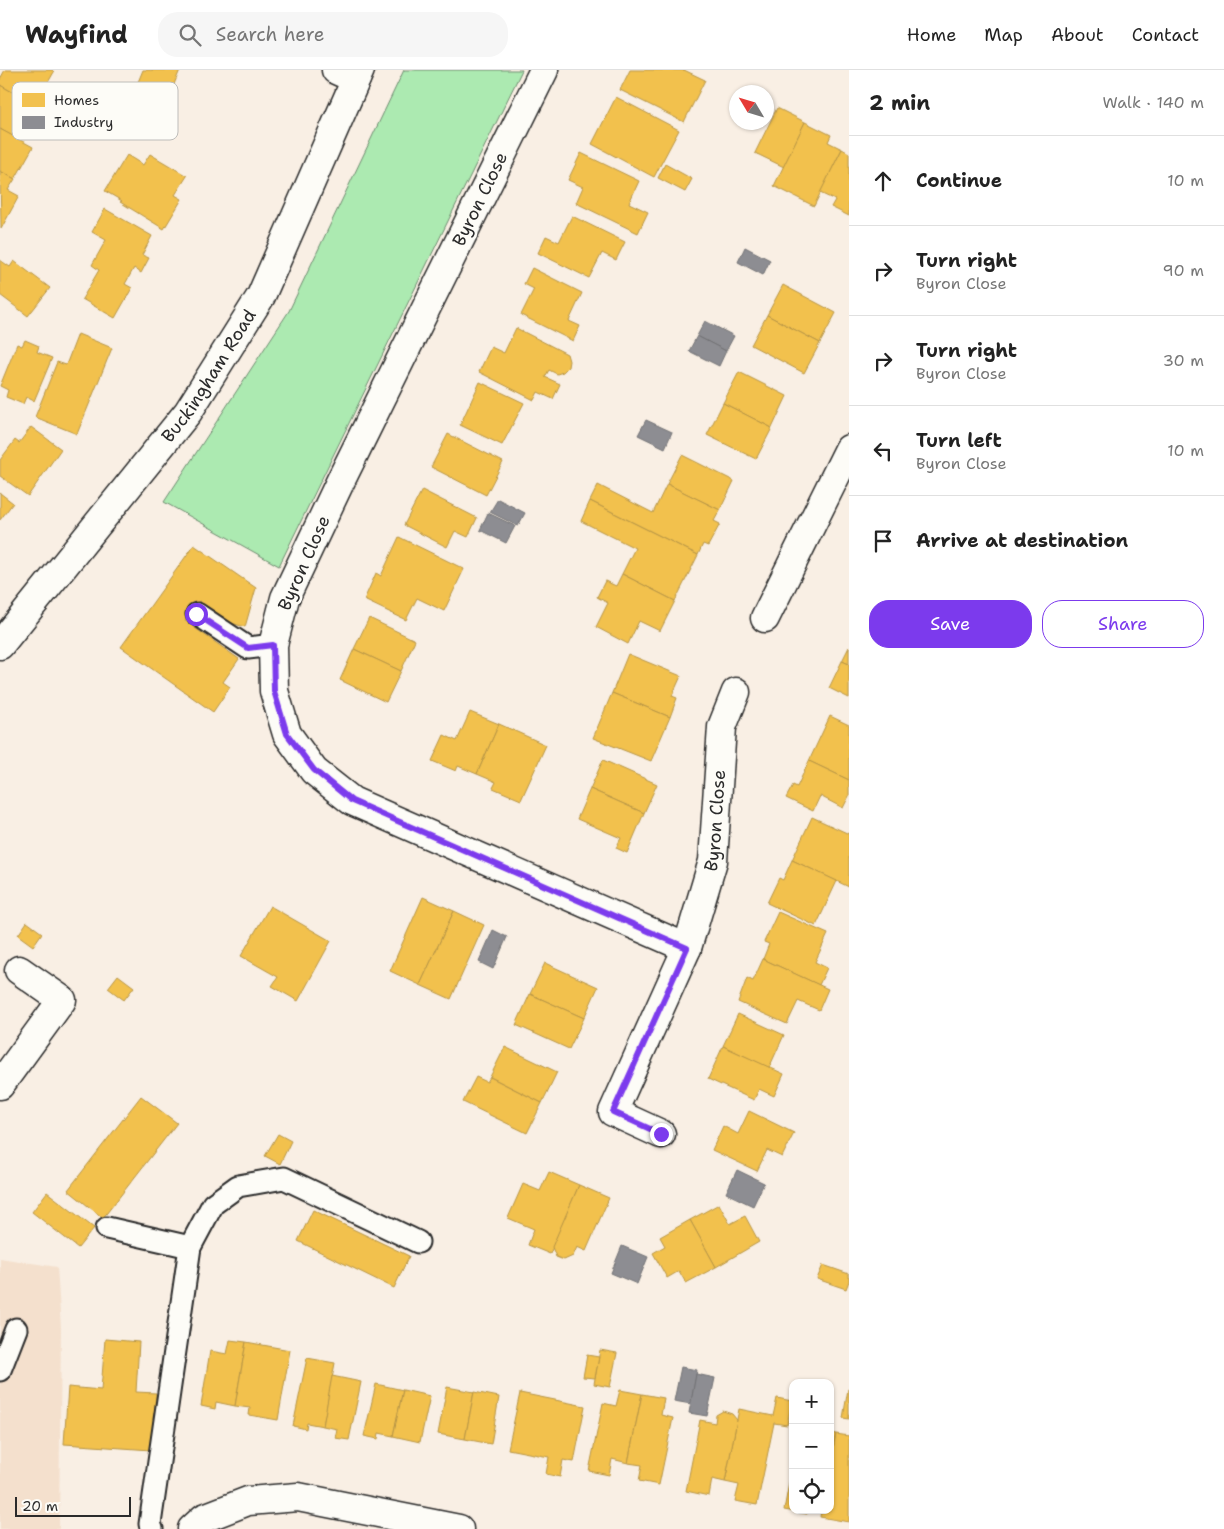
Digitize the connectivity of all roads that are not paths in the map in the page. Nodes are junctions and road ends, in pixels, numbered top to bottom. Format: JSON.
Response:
{"nodes":[{"id":1,"x":544,"y":70,"type":"edge"},
{"id":2,"x":351,"y":73,"type":"edge"},
{"id":3,"x":849,"y":449,"type":"edge"},
{"id":4,"x":196,"y":614,"type":"dead end"},
{"id":5,"x":765,"y":618,"type":"dead end"},
{"id":6,"x":1,"y":641,"type":"edge"},
{"id":7,"x":273,"y":645,"type":"junction"},
{"id":8,"x":736,"y":692,"type":"dead end"},
{"id":9,"x":687,"y":948,"type":"junction"},
{"id":10,"x":19,"y":970,"type":"dead end"},
{"id":11,"x":5,"y":1069,"type":"edge"},
{"id":12,"x":661,"y":1134,"type":"dead end"},
{"id":13,"x":106,"y":1228,"type":"dead end"},
{"id":14,"x":418,"y":1242,"type":"dead end"},
{"id":15,"x":190,"y":1247,"type":"junction"},
{"id":16,"x":16,"y":1329,"type":"dead end"},
{"id":17,"x":0,"y":1370,"type":"edge"},
{"id":18,"x":152,"y":1529,"type":"edge"},
{"id":19,"x":192,"y":1529,"type":"edge"},
{"id":20,"x":459,"y":1529,"type":"edge"}],
"edges":[{"from":1,"to":7,"type":"street","name":"Byron Close"},
{"from":2,"to":6,"type":"street","name":"Buckingham Road"},
{"from":3,"to":5,"type":"street"},
{"from":4,"to":7,"type":"lane"},
{"from":7,"to":9,"type":"street","name":"Byron Close"},
{"from":8,"to":9,"type":"street","name":"Byron Close"},
{"from":9,"to":12,"type":"street","name":"Byron Close"},
{"from":10,"to":11,"type":"street"},
{"from":13,"to":15,"type":"lane"},
{"from":14,"to":15,"type":"lane"},
{"from":15,"to":18,"type":"lane"},
{"from":16,"to":17,"type":"lane"},
{"from":19,"to":20,"type":"street"}]}
